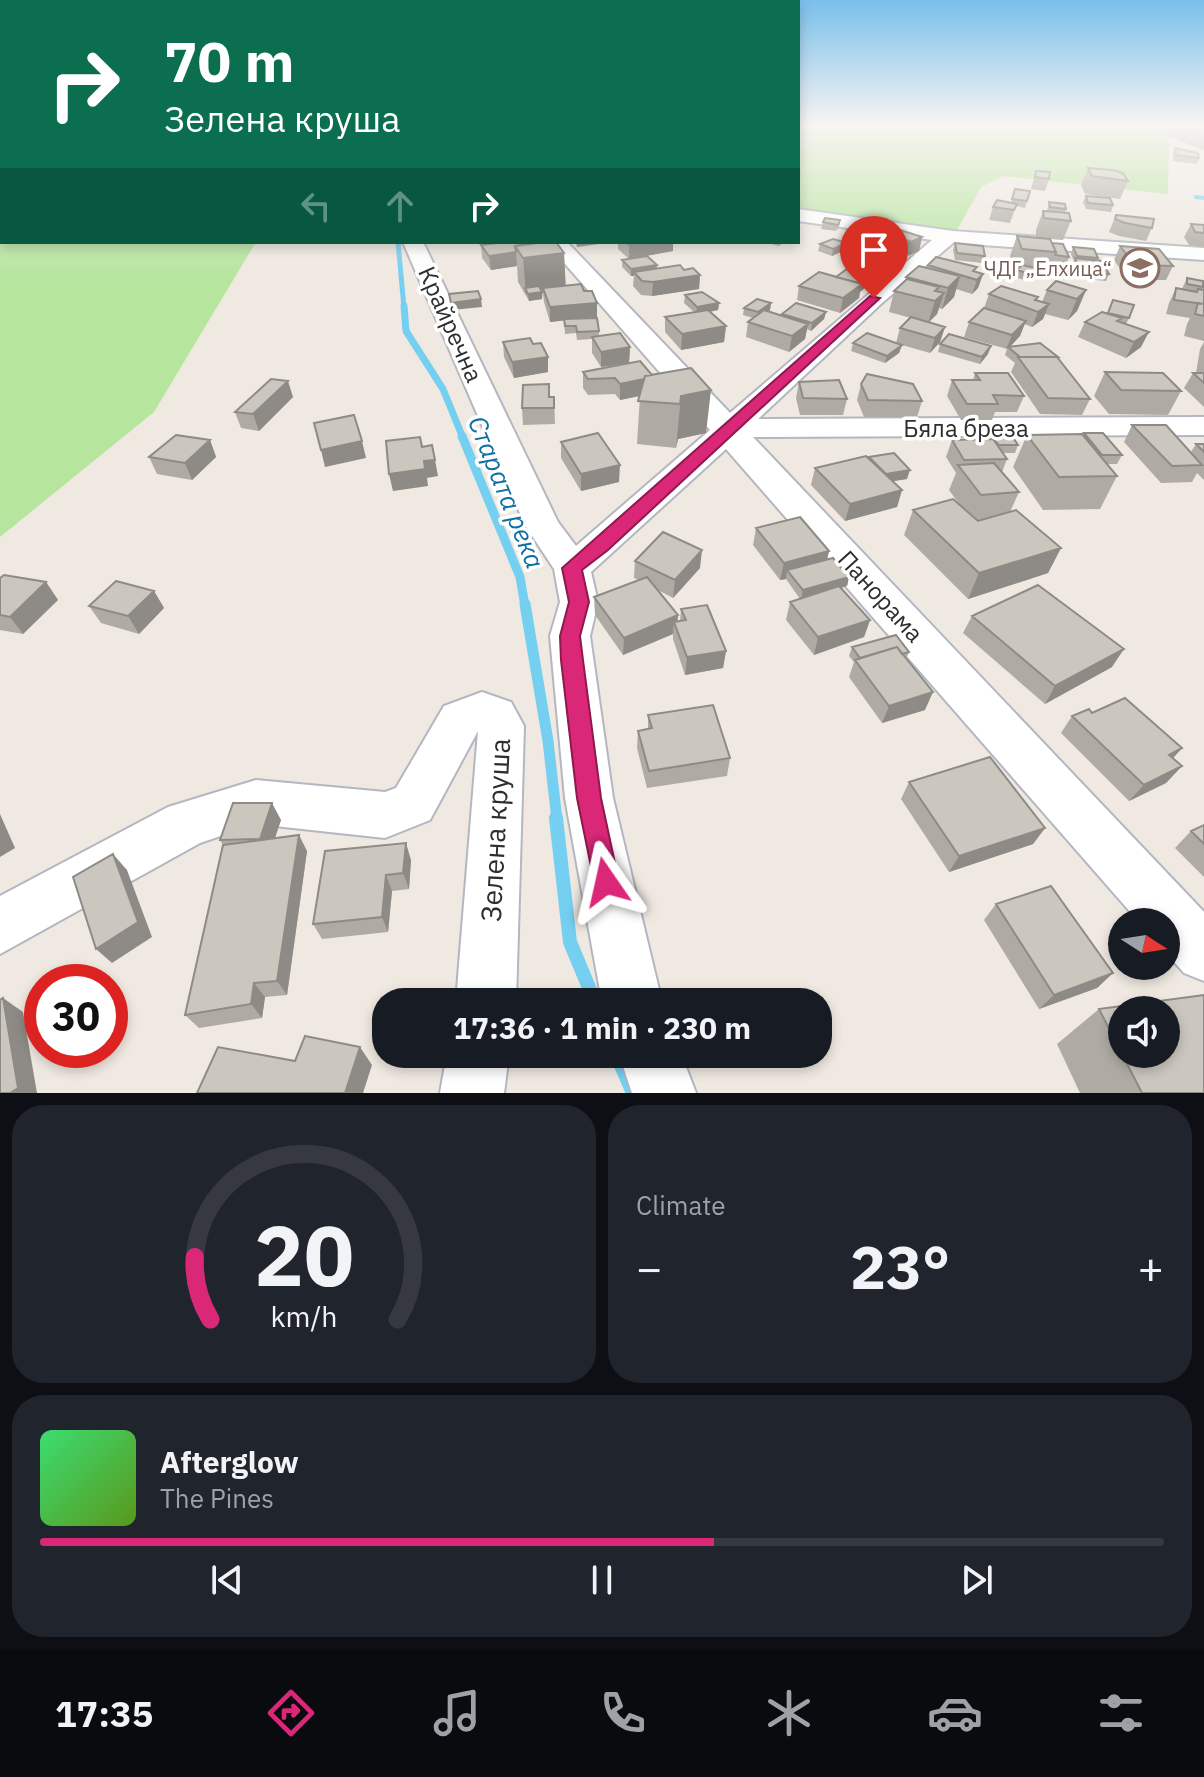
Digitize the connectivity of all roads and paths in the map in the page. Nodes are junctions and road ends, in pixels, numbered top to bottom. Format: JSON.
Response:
{"nodes":[{"id":1,"x":800,"y":215,"type":"edge"},
{"id":2,"x":953,"y":237,"type":"junction"},
{"id":3,"x":414,"y":244,"type":"edge"},
{"id":4,"x":558,"y":244,"type":"edge"},
{"id":5,"x":1204,"y":254,"type":"edge"},
{"id":6,"x":1204,"y":426,"type":"edge"},
{"id":7,"x":729,"y":428,"type":"junction"},
{"id":8,"x":572,"y":568,"type":"junction"},
{"id":9,"x":0,"y":926,"type":"edge"},
{"id":10,"x":1204,"y":953,"type":"edge"},
{"id":11,"x":487,"y":988,"type":"edge"},
{"id":12,"x":629,"y":988,"type":"edge"},
{"id":13,"x":476,"y":1068,"type":"edge"},
{"id":14,"x":655,"y":1068,"type":"edge"},
{"id":15,"x":472,"y":1093,"type":"edge"},
{"id":16,"x":664,"y":1093,"type":"edge"}],
"edges":[{"from":1,"to":2,"type":"street"},
{"from":2,"to":5,"type":"street"},
{"from":2,"to":7,"type":"street"},
{"from":3,"to":8,"type":"street","name":"Крайречна"},
{"from":4,"to":7,"type":"street","name":"Панорама"},
{"from":6,"to":7,"type":"street","name":"Бяла бреза"},
{"from":7,"to":8,"type":"street"},
{"from":7,"to":10,"type":"street","name":"Панорама"},
{"from":8,"to":12,"type":"street","name":"Крайречна"},
{"from":9,"to":11,"type":"street","name":"Зелена круша"},
{"from":13,"to":15,"type":"street"},
{"from":14,"to":16,"type":"street"}]}
